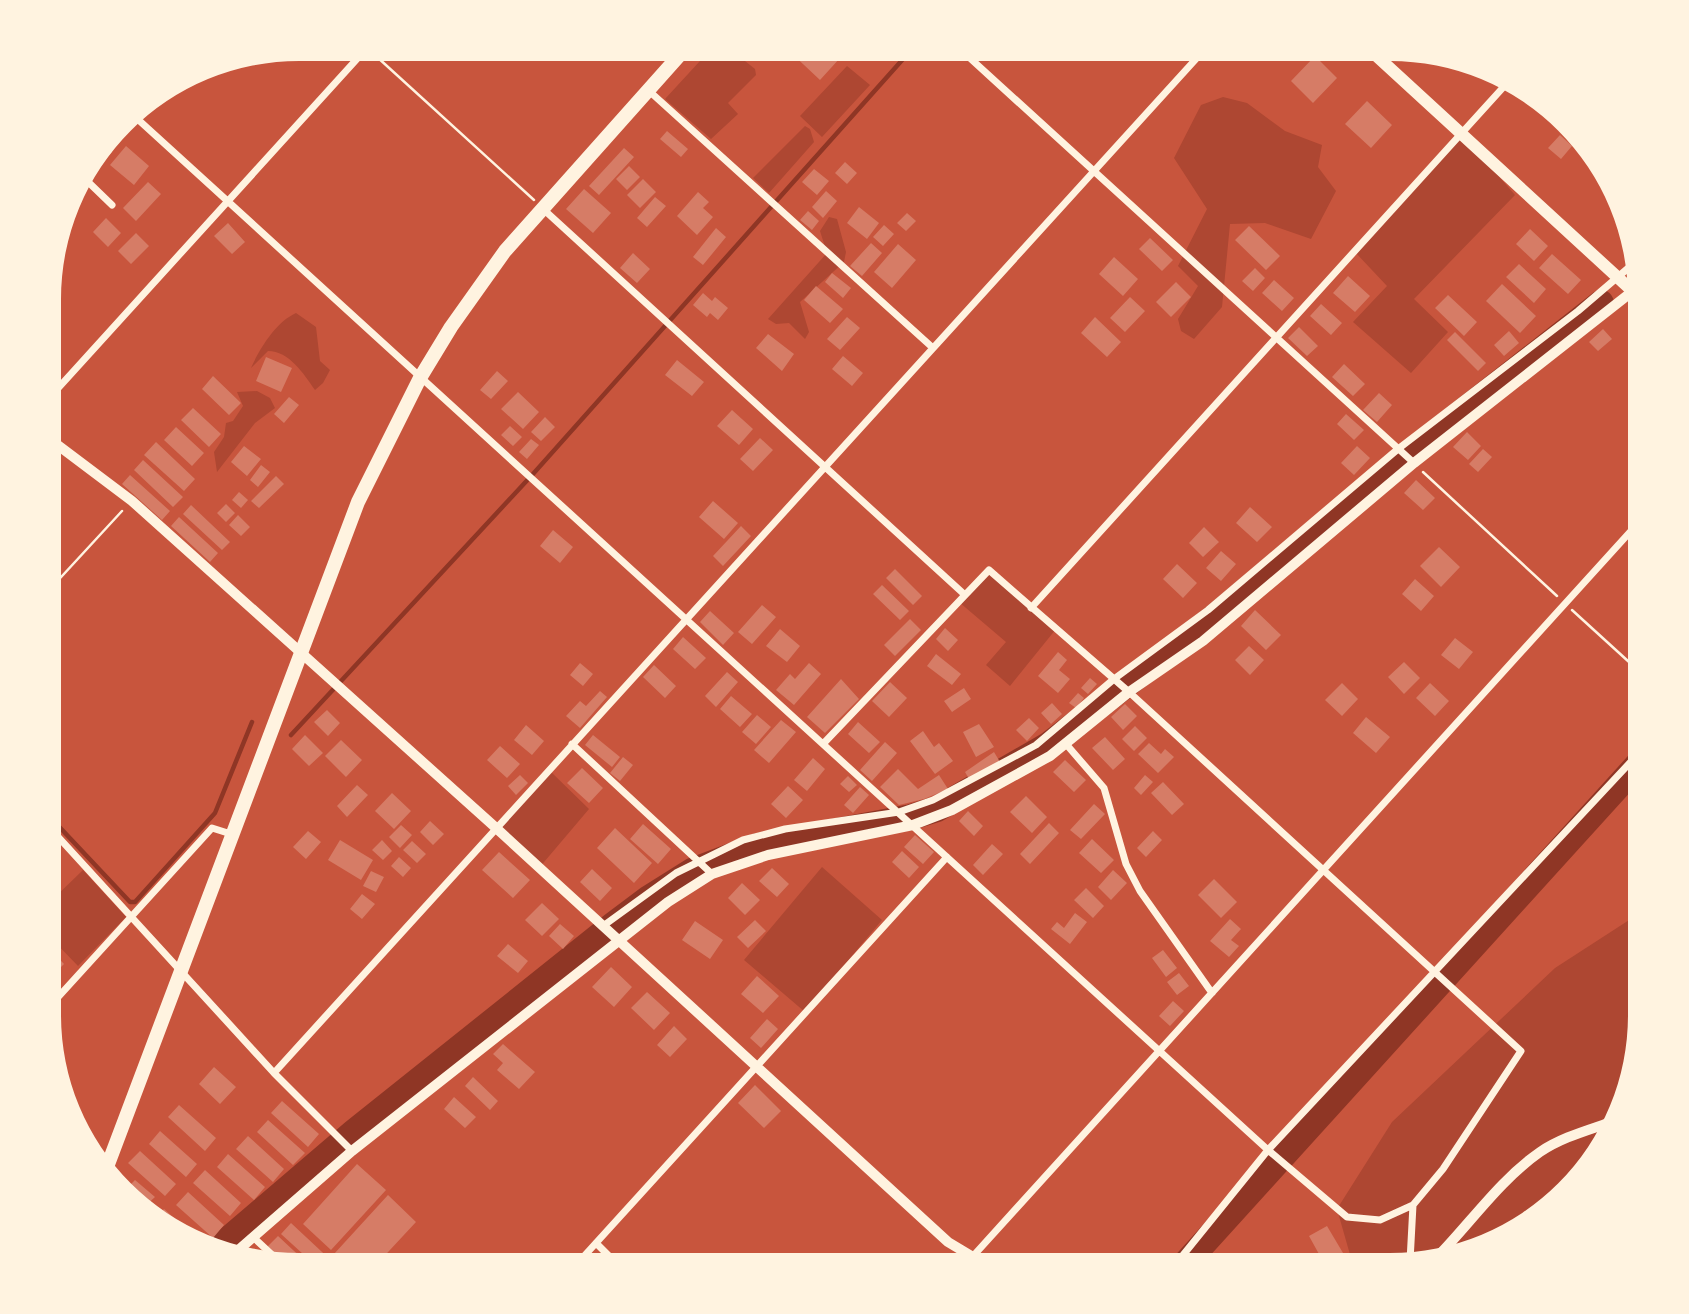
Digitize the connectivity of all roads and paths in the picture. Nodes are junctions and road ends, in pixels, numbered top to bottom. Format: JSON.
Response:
{"nodes":[{"id":1,"x":356,"y":61,"type":"edge"},
{"id":2,"x":380,"y":61,"type":"edge"},
{"id":3,"x":674,"y":61,"type":"edge"},
{"id":4,"x":974,"y":62,"type":"edge"},
{"id":5,"x":1193,"y":62,"type":"edge"},
{"id":6,"x":1382,"y":62,"type":"edge"},
{"id":7,"x":648,"y":90,"type":"junction"},
{"id":8,"x":1501,"y":90,"type":"edge"},
{"id":9,"x":140,"y":122,"type":"edge"},
{"id":10,"x":1462,"y":134,"type":"junction"},
{"id":11,"x":1093,"y":172,"type":"junction"},
{"id":12,"x":91,"y":184,"type":"edge"},
{"id":13,"x":227,"y":202,"type":"junction"},
{"id":14,"x":112,"y":205,"type":"dead end"},
{"id":15,"x":541,"y":207,"type":"junction"},
{"id":16,"x":1625,"y":271,"type":"edge"},
{"id":17,"x":1618,"y":277,"type":"junction"},
{"id":18,"x":1627,"y":284,"type":"edge"},
{"id":19,"x":1628,"y":299,"type":"edge"},
{"id":20,"x":1277,"y":338,"type":"junction"},
{"id":21,"x":933,"y":348,"type":"junction"},
{"id":22,"x":420,"y":378,"type":"junction"},
{"id":23,"x":61,"y":385,"type":"edge"},
{"id":24,"x":61,"y":448,"type":"edge"},
{"id":25,"x":1399,"y":449,"type":"junction"},
{"id":26,"x":1413,"y":463,"type":"junction"},
{"id":27,"x":827,"y":466,"type":"junction"},
{"id":28,"x":132,"y":501,"type":"junction"},
{"id":29,"x":1628,"y":534,"type":"edge"},
{"id":30,"x":61,"y":577,"type":"edge"},
{"id":31,"x":965,"y":595,"type":"junction"},
{"id":32,"x":1564,"y":603,"type":"junction"},
{"id":33,"x":1031,"y":608,"type":"junction"},
{"id":34,"x":687,"y":620,"type":"junction"},
{"id":35,"x":299,"y":654,"type":"junction"},
{"id":36,"x":1628,"y":660,"type":"edge"},
{"id":37,"x":1114,"y":679,"type":"junction"},
{"id":38,"x":1129,"y":692,"type":"junction"},
{"id":39,"x":572,"y":744,"type":"junction"},
{"id":40,"x":823,"y":744,"type":"junction"},
{"id":41,"x":1066,"y":744,"type":"junction"},
{"id":42,"x":1627,"y":766,"type":"edge"},
{"id":43,"x":899,"y":812,"type":"junction"},
{"id":44,"x":913,"y":825,"type":"junction"},
{"id":45,"x":495,"y":827,"type":"junction"},
{"id":46,"x":231,"y":835,"type":"junction"},
{"id":47,"x":62,"y":840,"type":"edge"},
{"id":48,"x":947,"y":857,"type":"junction"},
{"id":49,"x":698,"y":861,"type":"junction"},
{"id":50,"x":1322,"y":872,"type":"junction"},
{"id":51,"x":712,"y":874,"type":"junction"},
{"id":52,"x":132,"y":915,"type":"junction"},
{"id":53,"x":603,"y":926,"type":"junction"},
{"id":54,"x":620,"y":941,"type":"junction"},
{"id":55,"x":181,"y":970,"type":"junction"},
{"id":56,"x":1435,"y":974,"type":"junction"},
{"id":57,"x":62,"y":993,"type":"edge"},
{"id":58,"x":1212,"y":993,"type":"junction"},
{"id":59,"x":1160,"y":1050,"type":"junction"},
{"id":60,"x":756,"y":1066,"type":"junction"},
{"id":61,"x":274,"y":1073,"type":"junction"},
{"id":62,"x":1600,"y":1126,"type":"edge"},
{"id":63,"x":1268,"y":1150,"type":"junction"},
{"id":64,"x":352,"y":1151,"type":"junction"},
{"id":65,"x":110,"y":1160,"type":"edge"},
{"id":66,"x":1413,"y":1205,"type":"junction"},
{"id":67,"x":253,"y":1237,"type":"junction"},
{"id":68,"x":596,"y":1243,"type":"junction"},
{"id":69,"x":243,"y":1245,"type":"edge"},
{"id":70,"x":1447,"y":1245,"type":"edge"},
{"id":71,"x":267,"y":1250,"type":"edge"},
{"id":72,"x":1411,"y":1251,"type":"edge"},
{"id":73,"x":588,"y":1252,"type":"edge"},
{"id":74,"x":605,"y":1252,"type":"edge"},
{"id":75,"x":960,"y":1253,"type":"edge"},
{"id":76,"x":977,"y":1253,"type":"edge"},
{"id":77,"x":1185,"y":1253,"type":"edge"}],
"edges":[{"from":1,"to":13,"type":"street"},
{"from":2,"to":15,"type":"path"},
{"from":3,"to":7,"type":"main road"},
{"from":4,"to":11,"type":"street"},
{"from":5,"to":11,"type":"street"},
{"from":6,"to":10,"type":"main road"},
{"from":7,"to":15,"type":"main road"},
{"from":7,"to":21,"type":"street"},
{"from":8,"to":10,"type":"street"},
{"from":9,"to":13,"type":"street"},
{"from":10,"to":17,"type":"main road"},
{"from":10,"to":20,"type":"street"},
{"from":11,"to":20,"type":"street"},
{"from":11,"to":21,"type":"street"},
{"from":12,"to":14,"type":"street"},
{"from":13,"to":22,"type":"street"},
{"from":13,"to":23,"type":"street"},
{"from":15,"to":22,"type":"main road"},
{"from":15,"to":27,"type":"street"},
{"from":16,"to":17,"type":"street"},
{"from":17,"to":18,"type":"main road"},
{"from":17,"to":25,"type":"street"},
{"from":19,"to":26,"type":"street"},
{"from":20,"to":25,"type":"street"},
{"from":20,"to":33,"type":"street"},
{"from":21,"to":27,"type":"street"},
{"from":22,"to":34,"type":"street"},
{"from":22,"to":35,"type":"main road"},
{"from":24,"to":28,"type":"street"},
{"from":25,"to":26,"type":"street"},
{"from":25,"to":37,"type":"street"},
{"from":26,"to":32,"type":"path"},
{"from":26,"to":38,"type":"street"},
{"from":27,"to":31,"type":"street"},
{"from":27,"to":34,"type":"street"},
{"from":28,"to":30,"type":"path"},
{"from":28,"to":35,"type":"street"},
{"from":29,"to":32,"type":"street"},
{"from":31,"to":33,"type":"street"},
{"from":31,"to":40,"type":"street"},
{"from":32,"to":36,"type":"path"},
{"from":32,"to":50,"type":"street"},
{"from":33,"to":37,"type":"street"},
{"from":34,"to":39,"type":"street"},
{"from":34,"to":40,"type":"street"},
{"from":35,"to":45,"type":"street"},
{"from":35,"to":46,"type":"main road"},
{"from":37,"to":38,"type":"street"},
{"from":37,"to":43,"type":"street"},
{"from":38,"to":41,"type":"street"},
{"from":38,"to":50,"type":"street"},
{"from":39,"to":45,"type":"street"},
{"from":39,"to":49,"type":"street"},
{"from":40,"to":43,"type":"street"},
{"from":41,"to":44,"type":"street"},
{"from":41,"to":58,"type":"street"},
{"from":42,"to":56,"type":"street"},
{"from":43,"to":44,"type":"street"},
{"from":43,"to":49,"type":"street"},
{"from":44,"to":48,"type":"street"},
{"from":44,"to":51,"type":"street"},
{"from":45,"to":53,"type":"street"},
{"from":45,"to":61,"type":"street"},
{"from":46,"to":52,"type":"street"},
{"from":46,"to":55,"type":"main road"},
{"from":47,"to":52,"type":"street"},
{"from":48,"to":59,"type":"street"},
{"from":48,"to":60,"type":"street"},
{"from":49,"to":51,"type":"street"},
{"from":49,"to":53,"type":"street"},
{"from":50,"to":56,"type":"street"},
{"from":50,"to":58,"type":"street"},
{"from":51,"to":54,"type":"street"},
{"from":52,"to":55,"type":"street"},
{"from":52,"to":57,"type":"street"},
{"from":53,"to":54,"type":"street"},
{"from":54,"to":60,"type":"street"},
{"from":54,"to":64,"type":"street"},
{"from":55,"to":61,"type":"street"},
{"from":55,"to":65,"type":"main road"},
{"from":56,"to":63,"type":"street"},
{"from":56,"to":66,"type":"street"},
{"from":58,"to":59,"type":"street"},
{"from":59,"to":63,"type":"street"},
{"from":59,"to":76,"type":"street"},
{"from":60,"to":68,"type":"street"},
{"from":60,"to":75,"type":"street"},
{"from":61,"to":64,"type":"street"},
{"from":62,"to":70,"type":"street"},
{"from":63,"to":66,"type":"street"},
{"from":63,"to":77,"type":"street"},
{"from":64,"to":67,"type":"street"},
{"from":66,"to":72,"type":"street"},
{"from":67,"to":69,"type":"street"},
{"from":67,"to":71,"type":"street"},
{"from":68,"to":73,"type":"street"},
{"from":68,"to":74,"type":"street"}]}
